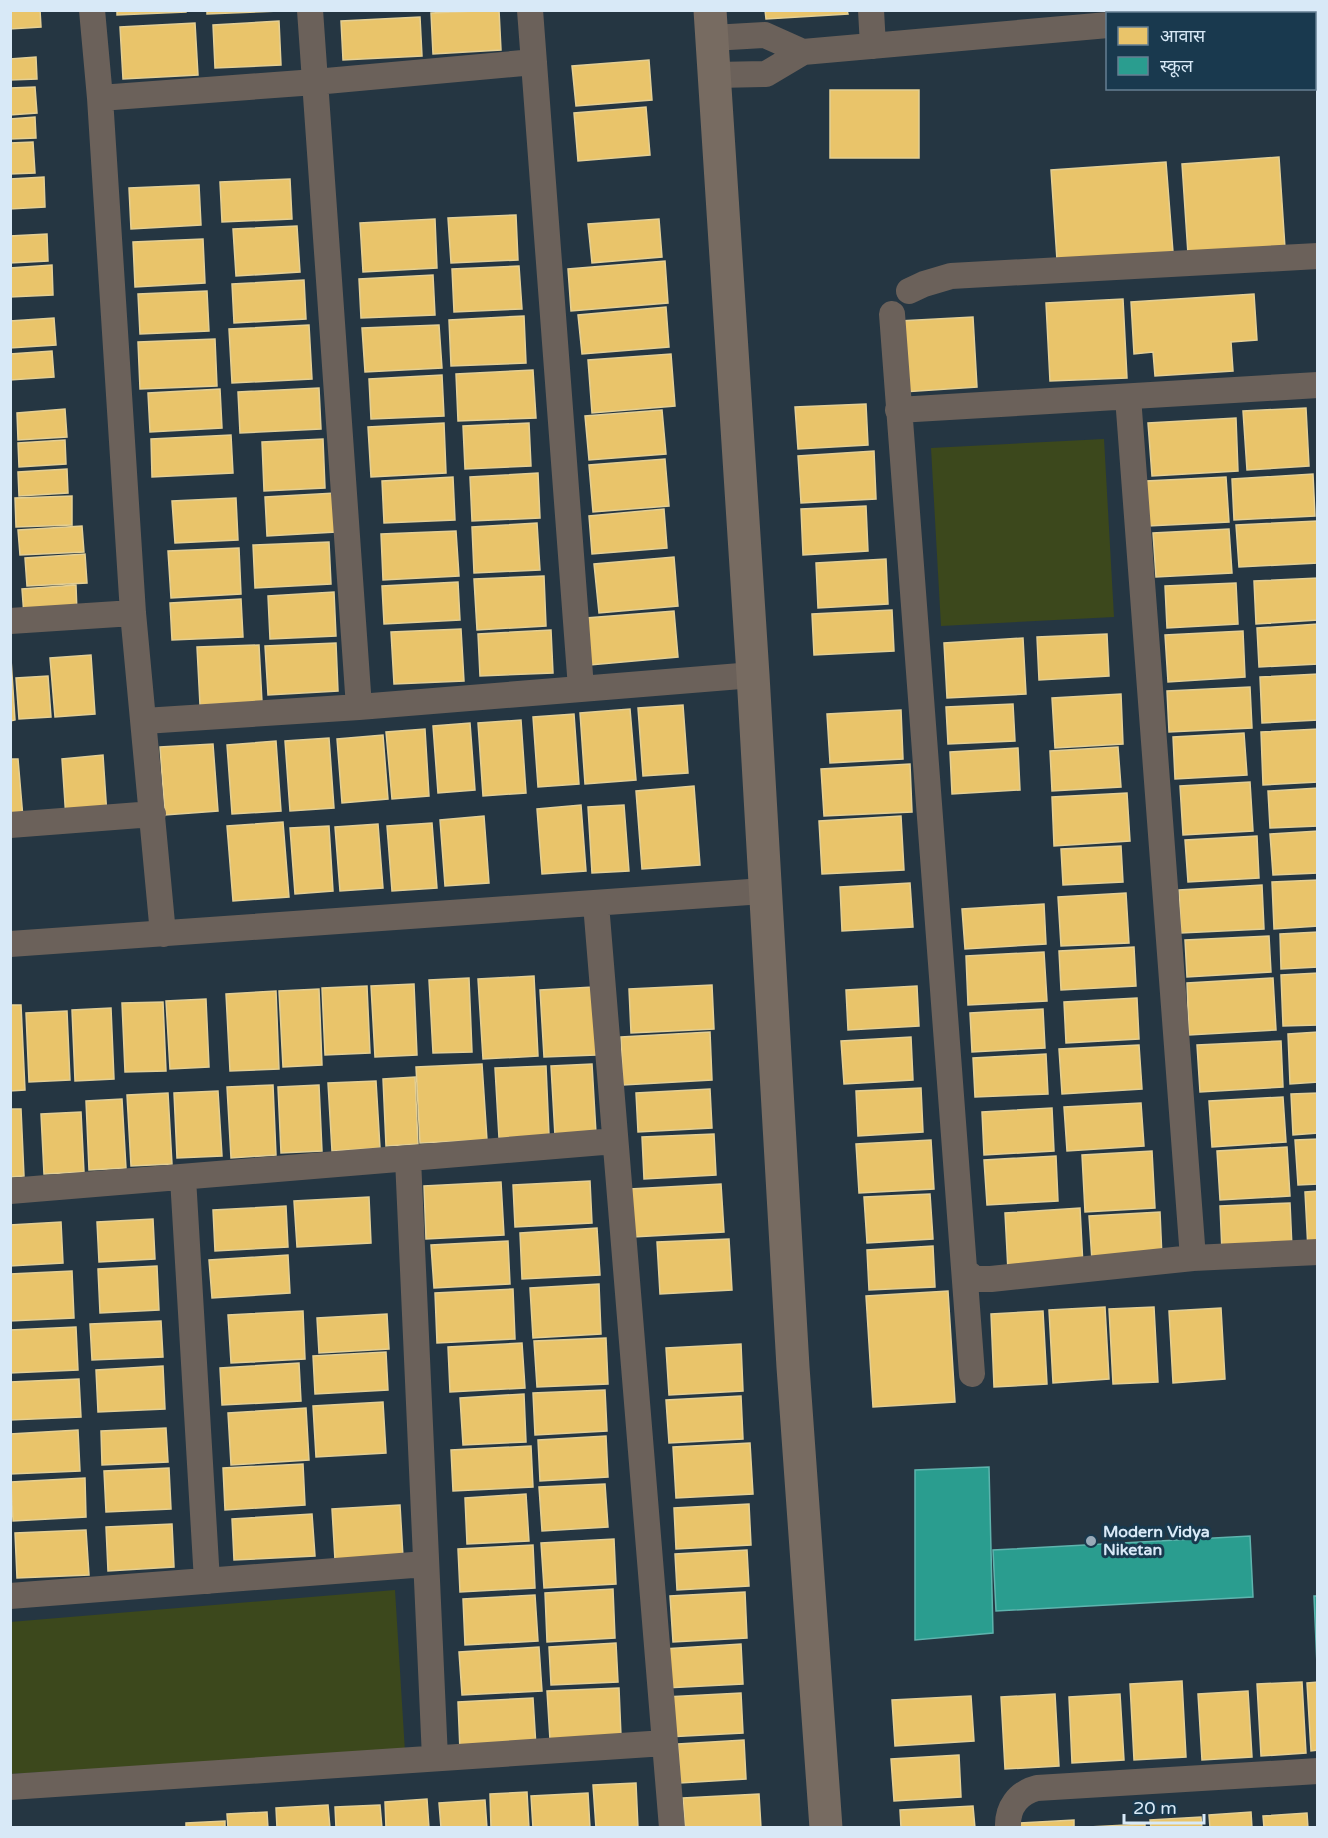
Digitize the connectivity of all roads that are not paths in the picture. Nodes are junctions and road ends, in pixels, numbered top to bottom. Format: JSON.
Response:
{"nodes":[{"id":1,"x":92,"y":10,"type":"edge"},
{"id":2,"x":310,"y":10,"type":"edge"},
{"id":3,"x":530,"y":10,"type":"edge"},
{"id":4,"x":871,"y":10,"type":"edge"},
{"id":5,"x":1275,"y":10,"type":"edge"},
{"id":6,"x":1258,"y":12,"type":"edge"},
{"id":7,"x":711,"y":24,"type":"edge"},
{"id":8,"x":1106,"y":26,"type":"edge"},
{"id":9,"x":873,"y":46,"type":"junction"},
{"id":10,"x":803,"y":52,"type":"junction"},
{"id":11,"x":534,"y":62,"type":"junction"},
{"id":12,"x":716,"y":75,"type":"junction"},
{"id":13,"x":315,"y":82,"type":"junction"},
{"id":14,"x":100,"y":98,"type":"junction"},
{"id":15,"x":1317,"y":256,"type":"edge"},
{"id":16,"x":909,"y":291,"type":"dead end"},
{"id":17,"x":892,"y":314,"type":"dead end"},
{"id":18,"x":1317,"y":385,"type":"edge"},
{"id":19,"x":1128,"y":397,"type":"junction"},
{"id":20,"x":898,"y":410,"type":"junction"},
{"id":21,"x":133,"y":613,"type":"junction"},
{"id":22,"x":10,"y":621,"type":"edge"},
{"id":23,"x":753,"y":675,"type":"junction"},
{"id":24,"x":581,"y":688,"type":"junction"},
{"id":25,"x":359,"y":707,"type":"junction"},
{"id":26,"x":144,"y":722,"type":"junction"},
{"id":27,"x":153,"y":814,"type":"junction"},
{"id":28,"x":10,"y":825,"type":"edge"},
{"id":29,"x":764,"y":891,"type":"junction"},
{"id":30,"x":596,"y":904,"type":"junction"},
{"id":31,"x":163,"y":934,"type":"junction"},
{"id":32,"x":10,"y":944,"type":"edge"},
{"id":33,"x":615,"y":1141,"type":"junction"},
{"id":34,"x":408,"y":1159,"type":"junction"},
{"id":35,"x":183,"y":1178,"type":"junction"},
{"id":36,"x":10,"y":1191,"type":"edge"},
{"id":37,"x":1317,"y":1252,"type":"edge"},
{"id":38,"x":1193,"y":1258,"type":"junction"},
{"id":39,"x":965,"y":1271,"type":"junction"},
{"id":40,"x":972,"y":1374,"type":"dead end"},
{"id":41,"x":426,"y":1564,"type":"junction"},
{"id":42,"x":207,"y":1581,"type":"junction"},
{"id":43,"x":10,"y":1596,"type":"edge"},
{"id":44,"x":665,"y":1743,"type":"junction"},
{"id":45,"x":435,"y":1758,"type":"junction"},
{"id":46,"x":1317,"y":1771,"type":"edge"},
{"id":47,"x":10,"y":1787,"type":"edge"},
{"id":48,"x":672,"y":1827,"type":"edge"},
{"id":49,"x":826,"y":1827,"type":"edge"},
{"id":50,"x":1008,"y":1827,"type":"edge"}],
"edges":[{"from":1,"to":14,"type":"street"},
{"from":2,"to":13,"type":"street"},
{"from":3,"to":11,"type":"street"},
{"from":4,"to":9,"type":"street"},
{"from":5,"to":6,"type":"street"},
{"from":7,"to":10,"type":"street"},
{"from":7,"to":12,"type":"street"},
{"from":8,"to":9,"type":"street"},
{"from":9,"to":10,"type":"street"},
{"from":10,"to":12,"type":"street"},
{"from":11,"to":13,"type":"street"},
{"from":11,"to":24,"type":"street"},
{"from":12,"to":23,"type":"street"},
{"from":13,"to":14,"type":"street"},
{"from":13,"to":25,"type":"street"},
{"from":14,"to":21,"type":"street"},
{"from":15,"to":16,"type":"street"},
{"from":17,"to":20,"type":"street"},
{"from":18,"to":19,"type":"street"},
{"from":19,"to":20,"type":"street"},
{"from":19,"to":38,"type":"street"},
{"from":20,"to":39,"type":"street"},
{"from":21,"to":22,"type":"street"},
{"from":21,"to":26,"type":"street"},
{"from":23,"to":24,"type":"street"},
{"from":23,"to":29,"type":"street"},
{"from":24,"to":25,"type":"street"},
{"from":25,"to":26,"type":"street"},
{"from":26,"to":27,"type":"street"},
{"from":27,"to":28,"type":"street"},
{"from":27,"to":31,"type":"street"},
{"from":29,"to":30,"type":"street"},
{"from":29,"to":49,"type":"street"},
{"from":30,"to":31,"type":"street"},
{"from":30,"to":33,"type":"street"},
{"from":31,"to":32,"type":"street"},
{"from":33,"to":34,"type":"street"},
{"from":33,"to":44,"type":"street"},
{"from":34,"to":35,"type":"street"},
{"from":34,"to":41,"type":"street"},
{"from":35,"to":36,"type":"street"},
{"from":35,"to":42,"type":"street"},
{"from":37,"to":38,"type":"street"},
{"from":38,"to":39,"type":"street"},
{"from":39,"to":40,"type":"street"},
{"from":41,"to":42,"type":"street"},
{"from":41,"to":45,"type":"street"},
{"from":42,"to":43,"type":"street"},
{"from":44,"to":45,"type":"street"},
{"from":44,"to":48,"type":"street"},
{"from":45,"to":47,"type":"street"},
{"from":46,"to":50,"type":"street"}]}
